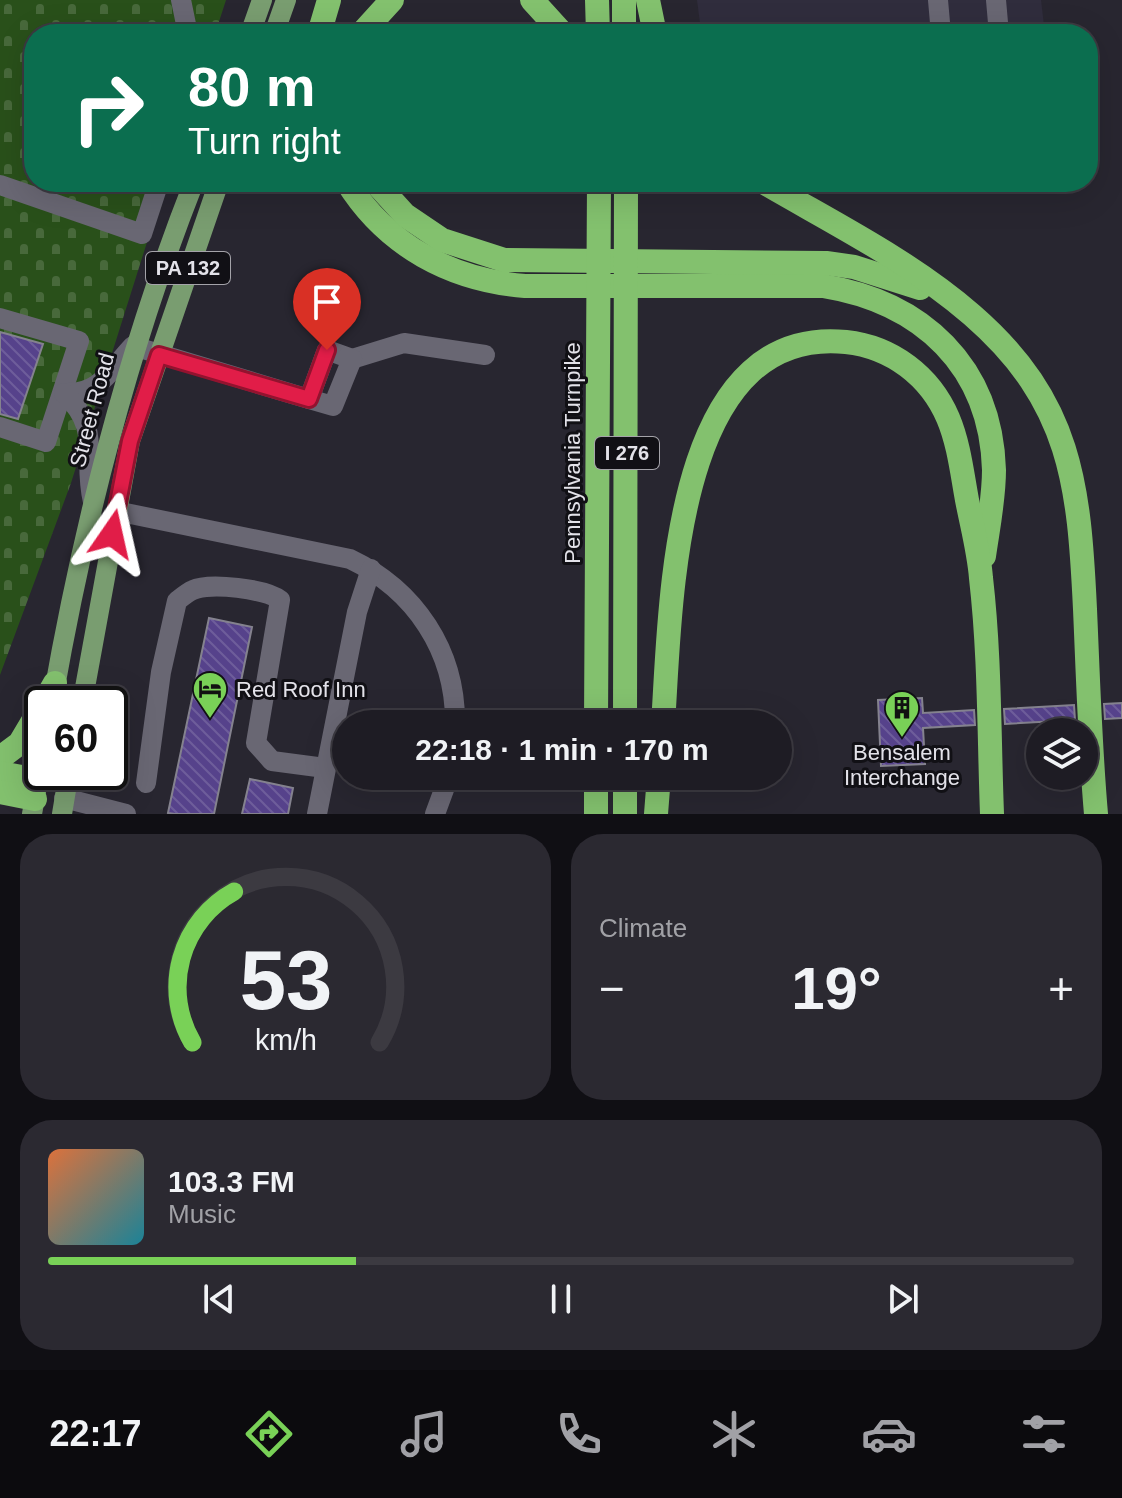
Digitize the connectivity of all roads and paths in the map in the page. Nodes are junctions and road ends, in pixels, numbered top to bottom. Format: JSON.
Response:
{"nodes":[{"id":1,"x":181,"y":0,"type":"edge"},
{"id":2,"x":262,"y":0,"type":"edge"},
{"id":3,"x":286,"y":0,"type":"edge"},
{"id":4,"x":329,"y":0,"type":"edge"},
{"id":5,"x":392,"y":0,"type":"edge"},
{"id":6,"x":532,"y":0,"type":"edge"},
{"id":7,"x":597,"y":0,"type":"edge"},
{"id":8,"x":624,"y":0,"type":"edge"},
{"id":9,"x":648,"y":0,"type":"edge"},
{"id":10,"x":938,"y":0,"type":"edge"},
{"id":11,"x":996,"y":0,"type":"edge"},
{"id":12,"x":186,"y":24,"type":"edge"},
{"id":13,"x":254,"y":24,"type":"edge"},
{"id":14,"x":278,"y":24,"type":"edge"},
{"id":15,"x":322,"y":24,"type":"edge"},
{"id":16,"x":370,"y":24,"type":"edge"},
{"id":17,"x":554,"y":24,"type":"edge"},
{"id":18,"x":598,"y":24,"type":"edge"},
{"id":19,"x":624,"y":24,"type":"edge"},
{"id":20,"x":653,"y":24,"type":"edge"},
{"id":21,"x":940,"y":24,"type":"edge"},
{"id":22,"x":998,"y":24,"type":"edge"},
{"id":23,"x":0,"y":185,"type":"edge"},
{"id":24,"x":156,"y":192,"type":"edge"},
{"id":25,"x":190,"y":192,"type":"edge"},
{"id":26,"x":216,"y":192,"type":"edge"},
{"id":27,"x":355,"y":192,"type":"edge"},
{"id":28,"x":384,"y":192,"type":"edge"},
{"id":29,"x":589,"y":192,"type":"edge"},
{"id":30,"x":599,"y":192,"type":"edge"},
{"id":31,"x":626,"y":192,"type":"edge"},
{"id":32,"x":780,"y":192,"type":"edge"},
{"id":33,"x":656,"y":273,"type":"junction"},
{"id":34,"x":564,"y":274,"type":"junction"},
{"id":35,"x":599,"y":293,"type":"junction"},
{"id":36,"x":949,"y":297,"type":"junction"},
{"id":37,"x":0,"y":318,"type":"edge"},
{"id":38,"x":133,"y":346,"type":"junction"},
{"id":39,"x":159,"y":355,"type":"junction"},
{"id":40,"x":485,"y":355,"type":"dead end"},
{"id":41,"x":64,"y":393,"type":"junction"},
{"id":42,"x":0,"y":427,"type":"edge"},
{"id":43,"x":93,"y":502,"type":"junction"},
{"id":44,"x":116,"y":511,"type":"junction"},
{"id":45,"x":371,"y":569,"type":"junction"},
{"id":46,"x":981,"y":578,"type":"junction"},
{"id":47,"x":51,"y":686,"type":"edge"},
{"id":48,"x":85,"y":686,"type":"edge"},
{"id":49,"x":456,"y":710,"type":"edge"},
{"id":50,"x":596,"y":710,"type":"edge"},
{"id":51,"x":625,"y":710,"type":"edge"},
{"id":52,"x":664,"y":710,"type":"edge"},
{"id":53,"x":24,"y":737,"type":"edge"},
{"id":54,"x":0,"y":758,"type":"edge"},
{"id":55,"x":325,"y":768,"type":"junction"},
{"id":56,"x":0,"y":773,"type":"edge"},
{"id":57,"x":24,"y":783,"type":"edge"},
{"id":58,"x":146,"y":783,"type":"dead end"},
{"id":59,"x":24,"y":789,"type":"edge"},
{"id":60,"x":40,"y":790,"type":"edge"},
{"id":61,"x":444,"y":790,"type":"edge"},
{"id":62,"x":596,"y":790,"type":"edge"},
{"id":63,"x":625,"y":790,"type":"edge"},
{"id":64,"x":658,"y":790,"type":"edge"},
{"id":65,"x":0,"y":792,"type":"edge"},
{"id":66,"x":63,"y":806,"type":"edge"},
{"id":67,"x":1092,"y":807,"type":"edge"},
{"id":68,"x":126,"y":814,"type":"edge"},
{"id":69,"x":317,"y":814,"type":"edge"},
{"id":70,"x":435,"y":814,"type":"edge"},
{"id":71,"x":596,"y":814,"type":"edge"},
{"id":72,"x":625,"y":814,"type":"edge"},
{"id":73,"x":656,"y":814,"type":"edge"},
{"id":74,"x":992,"y":814,"type":"edge"}],
"edges":[{"from":1,"to":12,"type":"lane"},
{"from":2,"to":13,"type":"main road"},
{"from":3,"to":14,"type":"main road"},
{"from":4,"to":15,"type":"highway"},
{"from":5,"to":16,"type":"highway"},
{"from":6,"to":17,"type":"highway"},
{"from":7,"to":18,"type":"highway"},
{"from":8,"to":19,"type":"highway"},
{"from":9,"to":20,"type":"highway"},
{"from":10,"to":21,"type":"lane"},
{"from":11,"to":22,"type":"lane"},
{"from":23,"to":24,"type":"lane"},
{"from":25,"to":38,"type":"main road","name":"Street Road","number":"PA 132"},
{"from":26,"to":39,"type":"main road","name":"Street Road","number":"PA 132"},
{"from":27,"to":34,"type":"highway"},
{"from":28,"to":34,"type":"highway"},
{"from":29,"to":35,"type":"highway"},
{"from":30,"to":35,"type":"highway","name":"Pennsylvania Turnpike","number":"I 276"},
{"from":31,"to":51,"type":"highway","number":"I 276"},
{"from":32,"to":36,"type":"highway"},
{"from":33,"to":34,"type":"highway"},
{"from":33,"to":36,"type":"highway"},
{"from":33,"to":46,"type":"highway"},
{"from":35,"to":50,"type":"highway","name":"Pennsylvania Turnpike","number":"I 276"},
{"from":36,"to":67,"type":"highway"},
{"from":37,"to":41,"type":"lane"},
{"from":38,"to":39,"type":"lane"},
{"from":38,"to":41,"type":"lane"},
{"from":38,"to":43,"type":"main road","name":"Street Road","number":"PA 132"},
{"from":39,"to":40,"type":"lane"},
{"from":39,"to":44,"type":"main road","name":"Street Road","number":"PA 132"},
{"from":41,"to":42,"type":"lane"},
{"from":41,"to":43,"type":"lane"},
{"from":43,"to":47,"type":"main road","name":"Street Road","number":"PA 132"},
{"from":44,"to":45,"type":"lane"},
{"from":44,"to":48,"type":"main road","name":"Street Road","number":"PA 132"},
{"from":45,"to":49,"type":"lane"},
{"from":45,"to":55,"type":"lane"},
{"from":46,"to":52,"type":"highway"},
{"from":46,"to":74,"type":"highway"},
{"from":53,"to":54,"type":"highway"},
{"from":55,"to":58,"type":"lane"},
{"from":55,"to":69,"type":"lane"},
{"from":56,"to":57,"type":"highway"},
{"from":59,"to":65,"type":"highway"},
{"from":60,"to":66,"type":"main road"},
{"from":61,"to":70,"type":"lane"},
{"from":62,"to":71,"type":"highway"},
{"from":63,"to":72,"type":"highway"},
{"from":64,"to":73,"type":"highway"},
{"from":66,"to":68,"type":"lane"}]}
